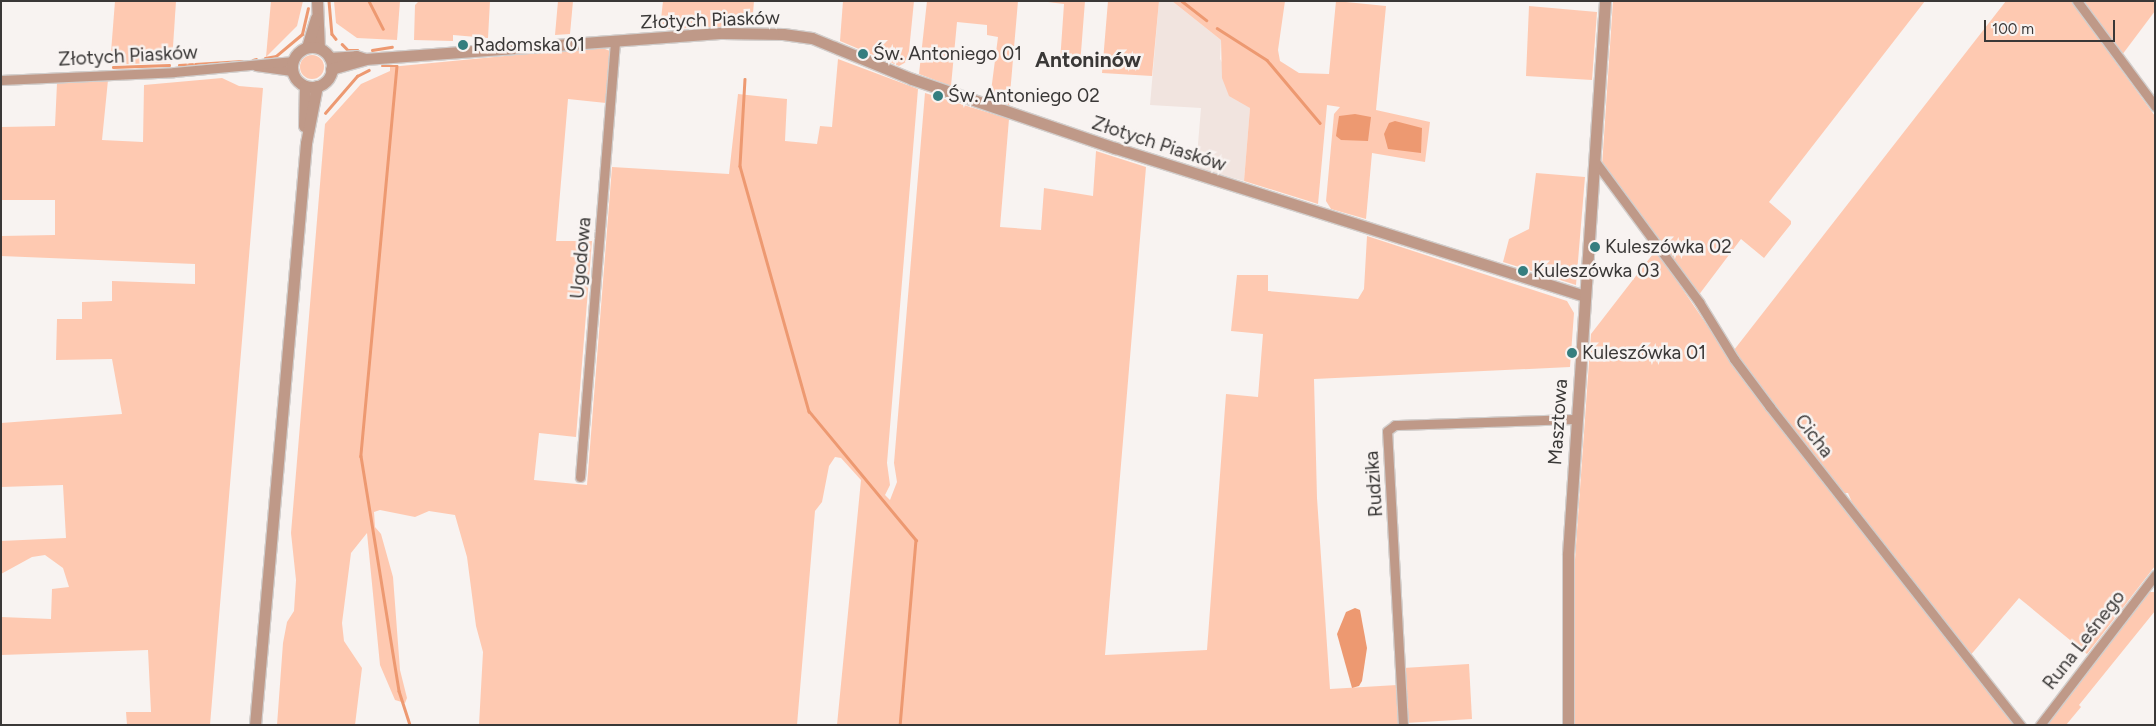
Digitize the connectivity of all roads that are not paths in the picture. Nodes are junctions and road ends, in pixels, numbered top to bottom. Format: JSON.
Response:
{"nodes":[{"id":1,"x":317,"y":1,"type":"edge"},
{"id":2,"x":1605,"y":1,"type":"edge"},
{"id":3,"x":2077,"y":1,"type":"edge"},
{"id":4,"x":615,"y":42,"type":"junction"},
{"id":5,"x":313,"y":48,"type":"junction"},
{"id":6,"x":330,"y":64,"type":"junction"},
{"id":7,"x":292,"y":66,"type":"junction"},
{"id":8,"x":1,"y":80,"type":"edge"},
{"id":9,"x":311,"y":86,"type":"junction"},
{"id":10,"x":2155,"y":106,"type":"edge"},
{"id":11,"x":1593,"y":159,"type":"junction"},
{"id":12,"x":1584,"y":296,"type":"junction"},
{"id":13,"x":1576,"y":418,"type":"junction"},
{"id":14,"x":580,"y":477,"type":"dead end"},
{"id":15,"x":2155,"y":575,"type":"edge"},
{"id":16,"x":255,"y":725,"type":"edge"},
{"id":17,"x":1402,"y":725,"type":"edge"},
{"id":18,"x":1568,"y":725,"type":"edge"},
{"id":19,"x":2020,"y":725,"type":"edge"},
{"id":20,"x":2040,"y":725,"type":"edge"}],
"edges":[{"from":1,"to":5,"type":"street"},
{"from":2,"to":11,"type":"street","name":"Masztowa"},
{"from":3,"to":10,"type":"street"},
{"from":4,"to":6,"type":"street","name":"Złotych Piasków"},
{"from":4,"to":12,"type":"street","name":"Złotych Piasków"},
{"from":4,"to":14,"type":"street","name":"Ugodowa"},
{"from":5,"to":6,"type":"street"},
{"from":5,"to":7,"type":"street"},
{"from":6,"to":9,"type":"street"},
{"from":7,"to":8,"type":"street","name":"Złotych Piasków"},
{"from":7,"to":9,"type":"street"},
{"from":9,"to":16,"type":"street"},
{"from":11,"to":12,"type":"street","name":"Masztowa"},
{"from":11,"to":19,"type":"street","name":"Cicha"},
{"from":12,"to":13,"type":"street","name":"Masztowa"},
{"from":13,"to":17,"type":"street","name":"Rudzika"},
{"from":13,"to":18,"type":"street","name":"Masztowa"},
{"from":15,"to":20,"type":"street","name":"Runa Leśnego"}]}
